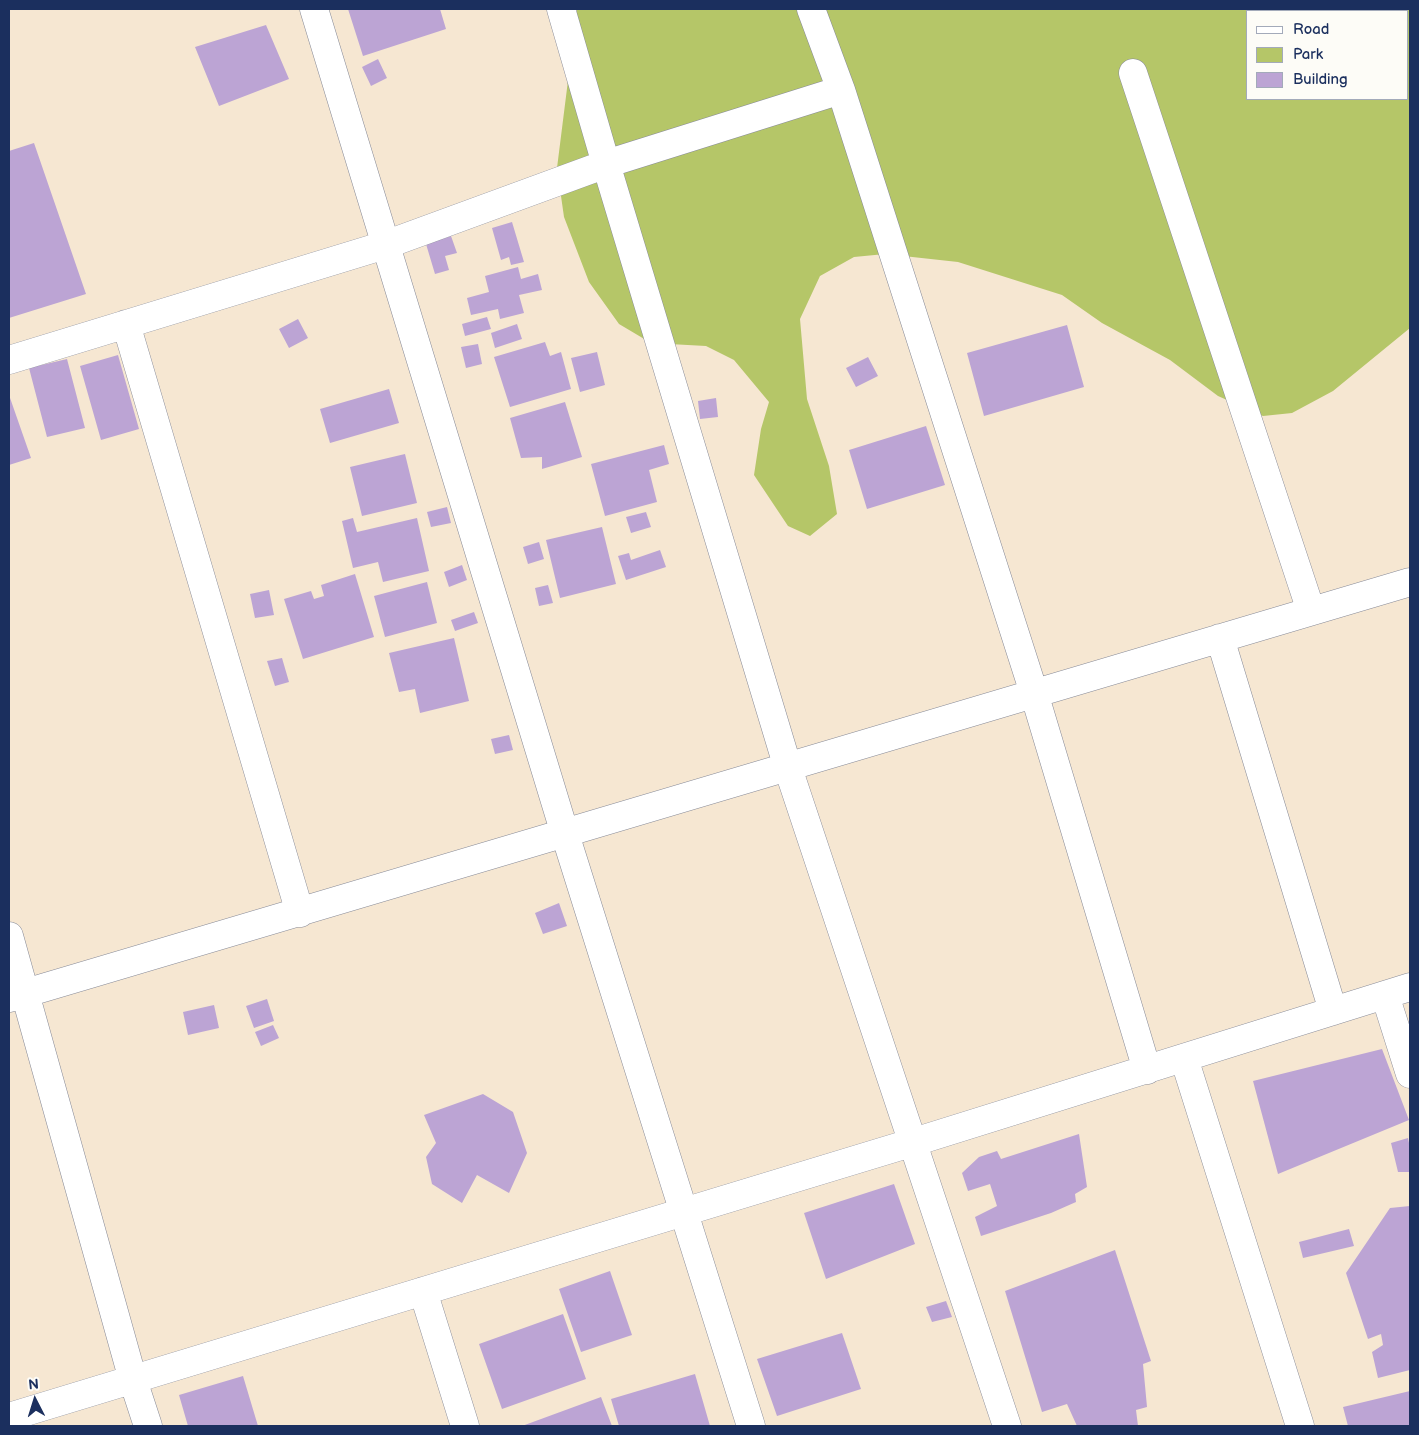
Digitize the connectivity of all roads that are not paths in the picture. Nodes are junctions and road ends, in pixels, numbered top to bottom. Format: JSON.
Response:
{"nodes":[{"id":1,"x":314,"y":9,"type":"edge"},
{"id":2,"x":561,"y":9,"type":"edge"},
{"id":3,"x":811,"y":9,"type":"edge"},
{"id":4,"x":1132,"y":73,"type":"dead end"},
{"id":5,"x":841,"y":90,"type":"junction"},
{"id":6,"x":606,"y":164,"type":"junction"},
{"id":7,"x":385,"y":245,"type":"junction"},
{"id":8,"x":126,"y":324,"type":"junction"},
{"id":9,"x":9,"y":360,"type":"edge"},
{"id":10,"x":1410,"y":582,"type":"edge"},
{"id":11,"x":1311,"y":611,"type":"junction"},
{"id":12,"x":1220,"y":638,"type":"junction"},
{"id":13,"x":1034,"y":693,"type":"junction"},
{"id":14,"x":788,"y":768,"type":"junction"},
{"id":15,"x":565,"y":834,"type":"junction"},
{"id":16,"x":300,"y":912,"type":"junction"},
{"id":17,"x":9,"y":936,"type":"edge"},
{"id":18,"x":1398,"y":991,"type":"edge"},
{"id":19,"x":17,"y":996,"type":"edge"},
{"id":20,"x":1333,"y":1011,"type":"junction"},
{"id":21,"x":1184,"y":1058,"type":"junction"},
{"id":22,"x":1146,"y":1070,"type":"junction"},
{"id":23,"x":1410,"y":1074,"type":"edge"},
{"id":24,"x":914,"y":1142,"type":"junction"},
{"id":25,"x":684,"y":1212,"type":"junction"},
{"id":26,"x":424,"y":1291,"type":"junction"},
{"id":27,"x":133,"y":1380,"type":"junction"},
{"id":28,"x":9,"y":1417,"type":"edge"},
{"id":29,"x":148,"y":1426,"type":"edge"},
{"id":30,"x":465,"y":1426,"type":"edge"},
{"id":31,"x":750,"y":1426,"type":"edge"},
{"id":32,"x":1007,"y":1426,"type":"edge"},
{"id":33,"x":1300,"y":1426,"type":"edge"}],
"edges":[{"from":1,"to":7,"type":"street"},
{"from":2,"to":6,"type":"street"},
{"from":3,"to":5,"type":"street"},
{"from":4,"to":11,"type":"street"},
{"from":5,"to":6,"type":"street"},
{"from":5,"to":13,"type":"street"},
{"from":6,"to":7,"type":"street"},
{"from":6,"to":14,"type":"street"},
{"from":7,"to":8,"type":"street"},
{"from":7,"to":15,"type":"street"},
{"from":8,"to":9,"type":"street"},
{"from":8,"to":16,"type":"street"},
{"from":10,"to":11,"type":"street"},
{"from":11,"to":12,"type":"street"},
{"from":12,"to":13,"type":"street"},
{"from":12,"to":20,"type":"street"},
{"from":13,"to":14,"type":"street"},
{"from":13,"to":22,"type":"street"},
{"from":14,"to":15,"type":"street"},
{"from":14,"to":24,"type":"street"},
{"from":15,"to":16,"type":"street"},
{"from":15,"to":25,"type":"street"},
{"from":16,"to":19,"type":"street"},
{"from":17,"to":19,"type":"street"},
{"from":18,"to":20,"type":"street"},
{"from":18,"to":23,"type":"street"},
{"from":19,"to":27,"type":"street"},
{"from":20,"to":21,"type":"street"},
{"from":21,"to":22,"type":"street"},
{"from":21,"to":33,"type":"street"},
{"from":22,"to":24,"type":"street"},
{"from":24,"to":25,"type":"street"},
{"from":24,"to":32,"type":"street"},
{"from":25,"to":26,"type":"street"},
{"from":25,"to":31,"type":"street"},
{"from":26,"to":27,"type":"street"},
{"from":26,"to":30,"type":"street"},
{"from":27,"to":28,"type":"street"},
{"from":27,"to":29,"type":"street"}]}
